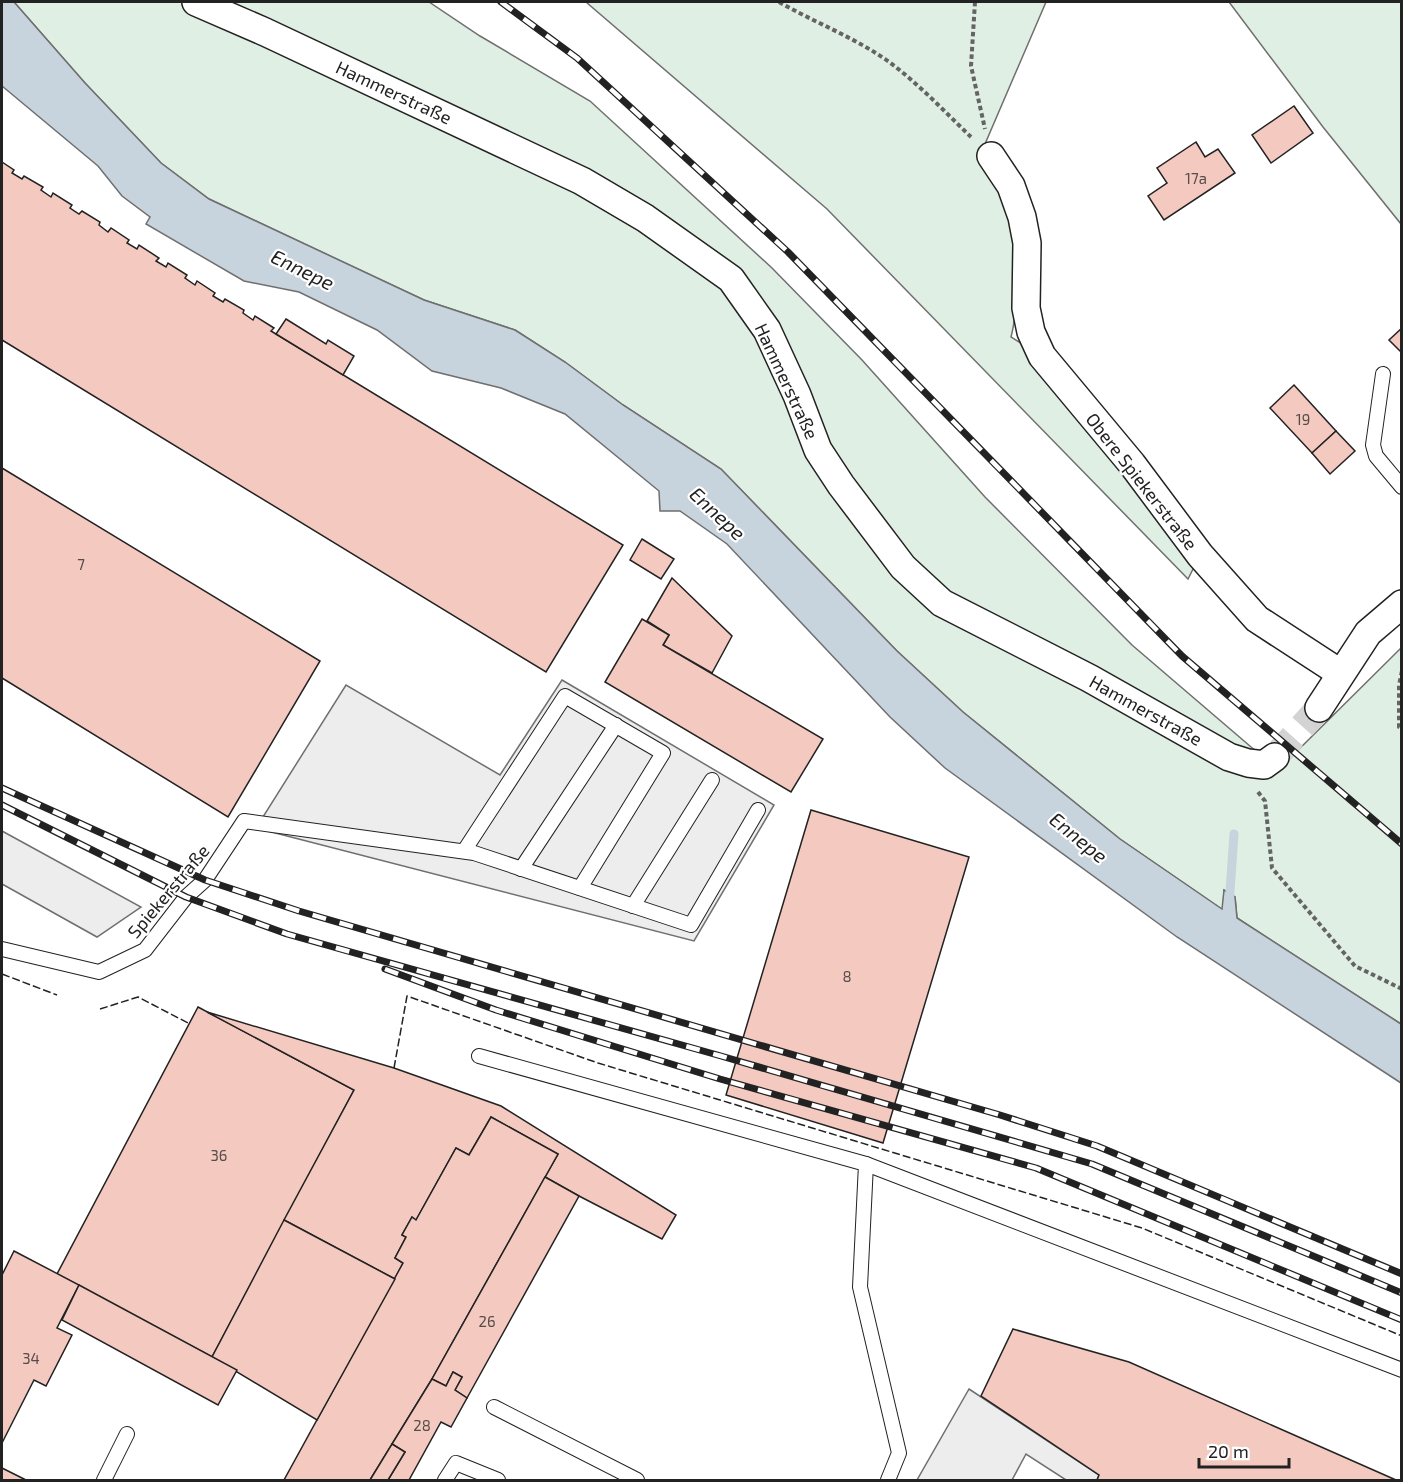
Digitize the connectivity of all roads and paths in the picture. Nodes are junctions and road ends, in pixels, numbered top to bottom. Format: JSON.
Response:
{"nodes":[{"id":1,"x":196,"y":2,"type":"edge"},
{"id":2,"x":779,"y":2,"type":"edge"},
{"id":3,"x":975,"y":2,"type":"edge"},
{"id":4,"x":991,"y":156,"type":"junction"},
{"id":5,"x":1383,"y":374,"type":"dead end"},
{"id":6,"x":1401,"y":487,"type":"edge"},
{"id":7,"x":1401,"y":604,"type":"edge"},
{"id":8,"x":1401,"y":671,"type":"edge"},
{"id":9,"x":1340,"y":673,"type":"junction"},
{"id":10,"x":1319,"y":708,"type":"tunnel mouth"},
{"id":11,"x":616,"y":725,"type":"junction"},
{"id":12,"x":1401,"y":729,"type":"edge"},
{"id":13,"x":1229,"y":757,"type":"junction"},
{"id":14,"x":1275,"y":758,"type":"tunnel mouth"},
{"id":15,"x":712,"y":780,"type":"dead end"},
{"id":16,"x":759,"y":810,"type":"dead end"},
{"id":17,"x":464,"y":851,"type":"junction"},
{"id":18,"x":521,"y":869,"type":"junction"},
{"id":19,"x":580,"y":888,"type":"junction"},
{"id":20,"x":633,"y":906,"type":"junction"},
{"id":21,"x":2,"y":949,"type":"edge"},
{"id":22,"x":1401,"y":989,"type":"edge"},
{"id":23,"x":479,"y":1056,"type":"dead end"},
{"id":24,"x":866,"y":1164,"type":"junction"},
{"id":25,"x":1401,"y":1370,"type":"edge"},
{"id":26,"x":494,"y":1407,"type":"dead end"},
{"id":27,"x":127,"y":1434,"type":"dead end"},
{"id":28,"x":104,"y":1480,"type":"edge"},
{"id":29,"x":445,"y":1480,"type":"edge"},
{"id":30,"x":498,"y":1480,"type":"edge"},
{"id":31,"x":637,"y":1480,"type":"edge"},
{"id":32,"x":888,"y":1480,"type":"edge"}],
"edges":[{"from":1,"to":13,"type":"street","name":"Hammerstraße"},
{"from":2,"to":4,"type":"path"},
{"from":3,"to":4,"type":"path"},
{"from":4,"to":9,"type":"street","name":"Obere Spiekerstraße"},
{"from":5,"to":6,"type":"lane"},
{"from":7,"to":9,"type":"street"},
{"from":8,"to":12,"type":"path"},
{"from":9,"to":10,"type":"street"},
{"from":11,"to":17,"type":"lane"},
{"from":11,"to":18,"type":"lane"},
{"from":11,"to":19,"type":"lane"},
{"from":13,"to":14,"type":"street","name":"Hammerstraße"},
{"from":13,"to":22,"type":"path"},
{"from":15,"to":20,"type":"lane"},
{"from":16,"to":20,"type":"lane"},
{"from":17,"to":18,"type":"lane"},
{"from":17,"to":21,"type":"lane","name":"Spiekerstraße"},
{"from":18,"to":19,"type":"lane"},
{"from":19,"to":20,"type":"lane"},
{"from":23,"to":24,"type":"lane"},
{"from":24,"to":25,"type":"lane"},
{"from":24,"to":32,"type":"lane"},
{"from":26,"to":31,"type":"lane"},
{"from":27,"to":28,"type":"lane"},
{"from":29,"to":30,"type":"lane"}]}
